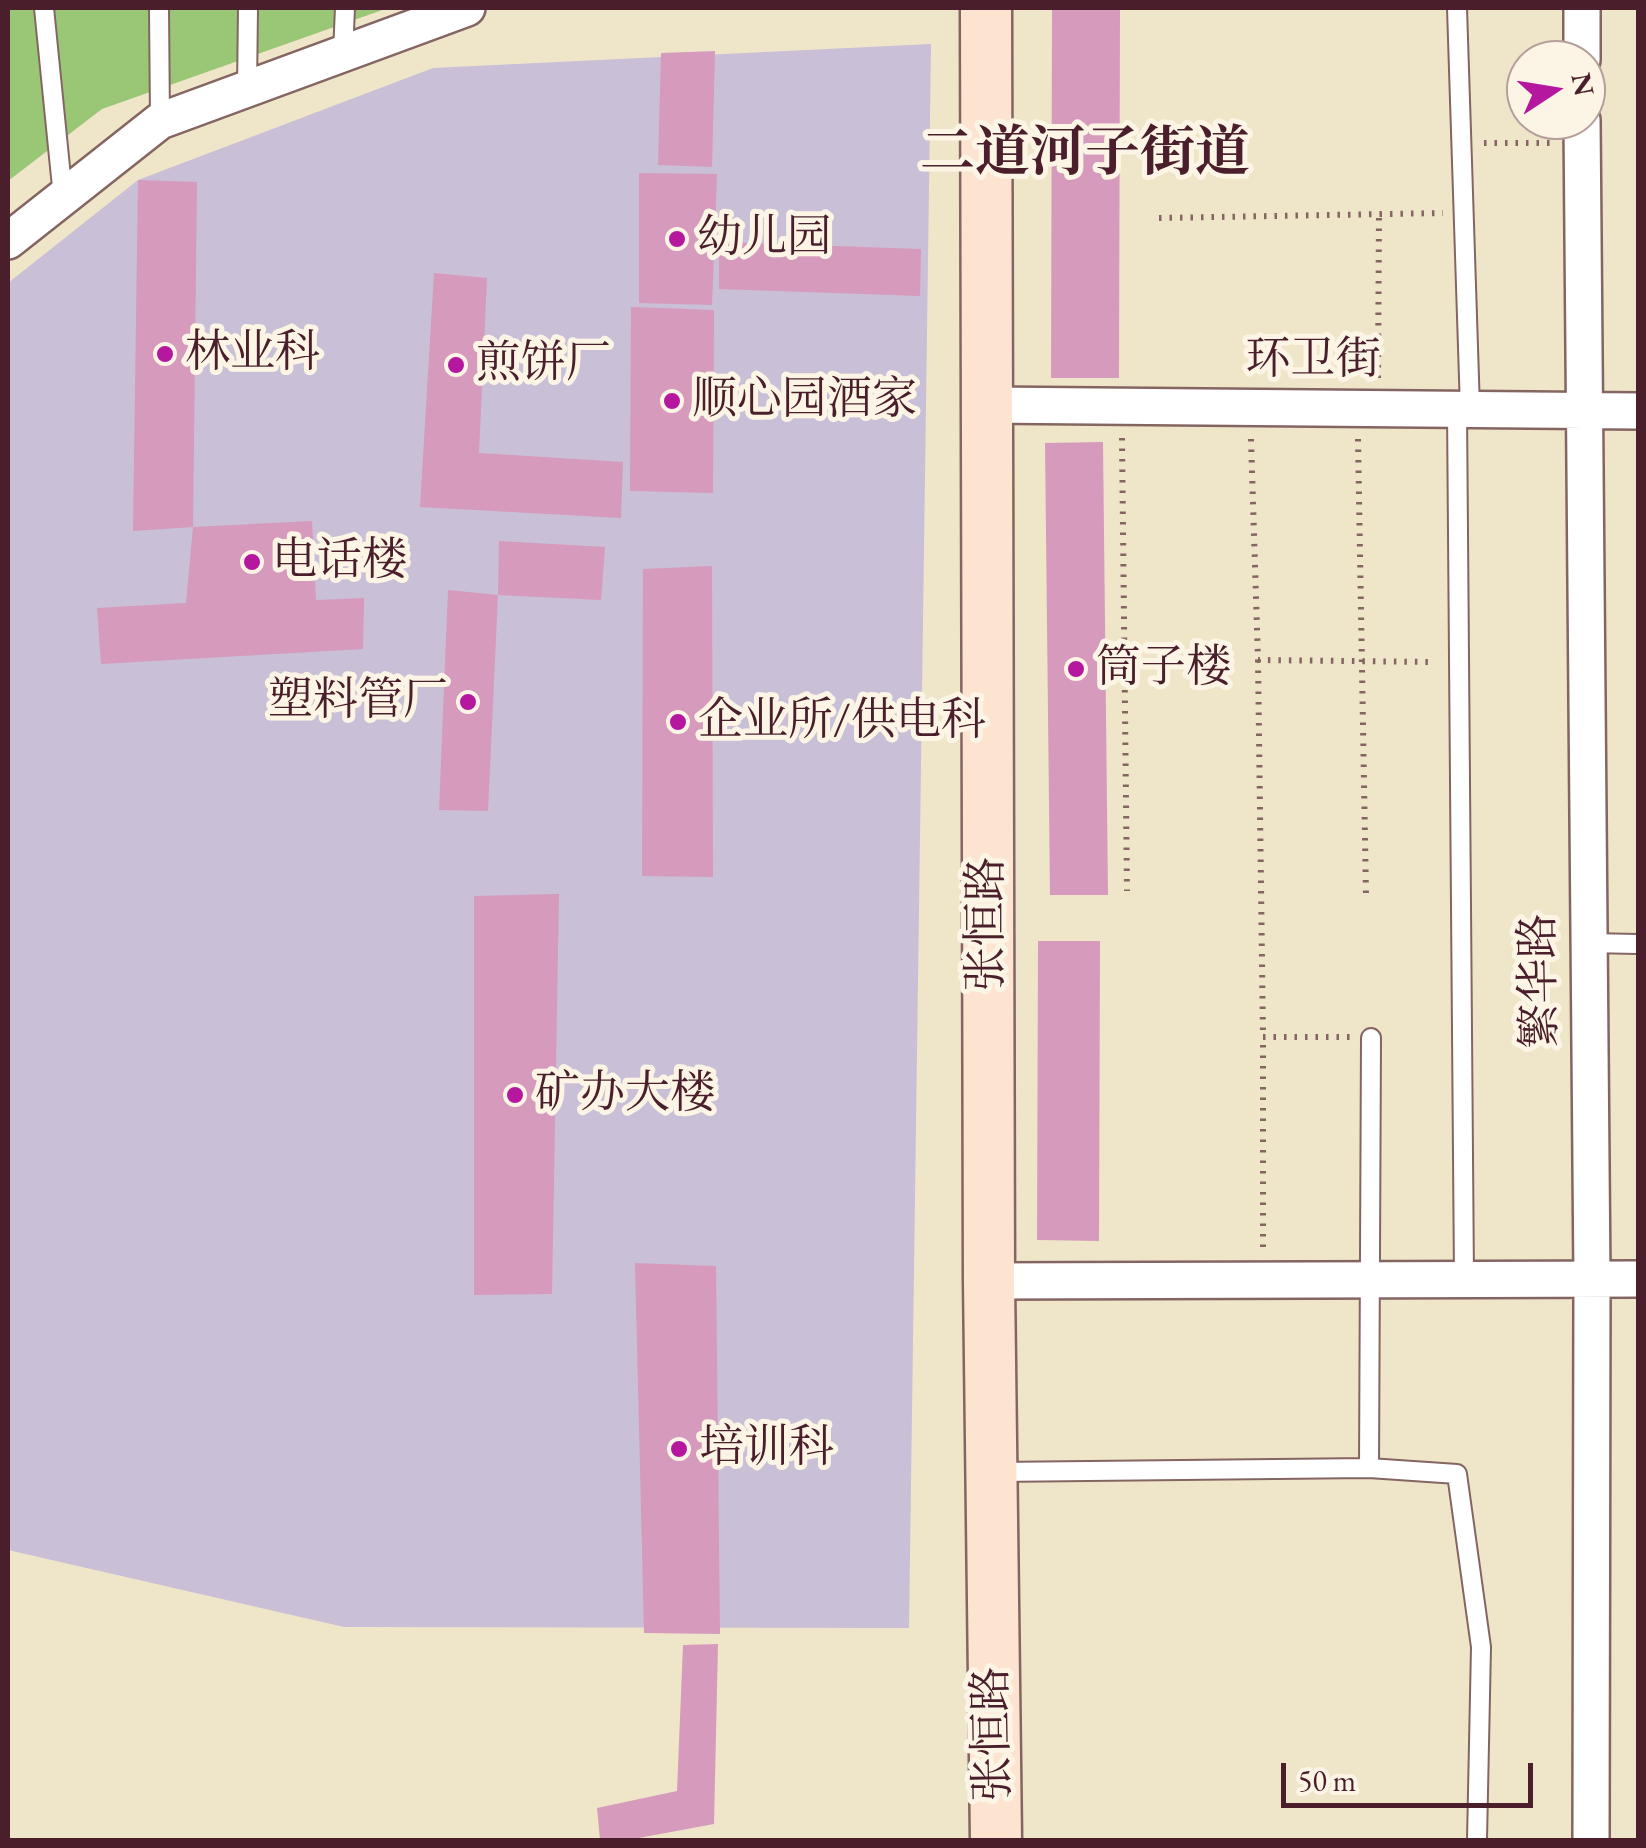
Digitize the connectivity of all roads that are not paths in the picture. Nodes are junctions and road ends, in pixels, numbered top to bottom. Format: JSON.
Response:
{"nodes":[{"id":1,"x":44,"y":8,"type":"edge"},
{"id":2,"x":160,"y":8,"type":"edge"},
{"id":3,"x":248,"y":8,"type":"edge"},
{"id":4,"x":344,"y":8,"type":"edge"},
{"id":5,"x":986,"y":8,"type":"edge"},
{"id":6,"x":1457,"y":8,"type":"edge"},
{"id":7,"x":1582,"y":8,"type":"edge"},
{"id":8,"x":447,"y":11,"type":"edge"},
{"id":9,"x":1582,"y":40,"type":"edge"},
{"id":10,"x":343,"y":53,"type":"junction"},
{"id":11,"x":246,"y":89,"type":"junction"},
{"id":12,"x":160,"y":121,"type":"junction"},
{"id":13,"x":1582,"y":140,"type":"edge"},
{"id":14,"x":64,"y":197,"type":"junction"},
{"id":15,"x":8,"y":241,"type":"edge"},
{"id":16,"x":987,"y":405,"type":"junction"},
{"id":17,"x":1464,"y":409,"type":"junction"},
{"id":18,"x":1582,"y":410,"type":"junction"},
{"id":19,"x":1638,"y":411,"type":"edge"},
{"id":20,"x":1588,"y":943,"type":"junction"},
{"id":21,"x":1638,"y":944,"type":"edge"},
{"id":22,"x":1372,"y":1038,"type":"road end"},
{"id":23,"x":1592,"y":1278,"type":"junction"},
{"id":24,"x":1638,"y":1278,"type":"edge"},
{"id":25,"x":1372,"y":1279,"type":"junction"},
{"id":26,"x":1464,"y":1279,"type":"junction"},
{"id":27,"x":989,"y":1282,"type":"junction"},
{"id":28,"x":1369,"y":1468,"type":"junction"},
{"id":29,"x":991,"y":1472,"type":"junction"},
{"id":30,"x":996,"y":1840,"type":"edge"},
{"id":31,"x":1477,"y":1840,"type":"edge"},
{"id":32,"x":1592,"y":1840,"type":"edge"}],
"edges":[{"from":1,"to":14,"type":"lane"},
{"from":2,"to":12,"type":"lane"},
{"from":3,"to":11,"type":"lane"},
{"from":4,"to":10,"type":"lane"},
{"from":5,"to":16,"type":"main road","name":"张恒路"},
{"from":6,"to":17,"type":"lane"},
{"from":7,"to":9,"type":"street"},
{"from":8,"to":10,"type":"street"},
{"from":10,"to":11,"type":"street"},
{"from":11,"to":12,"type":"street"},
{"from":12,"to":14,"type":"street"},
{"from":13,"to":18,"type":"street","name":"繁华路"},
{"from":14,"to":15,"type":"street"},
{"from":16,"to":17,"type":"street","name":"环卫街"},
{"from":16,"to":27,"type":"main road","name":"张恒路"},
{"from":17,"to":18,"type":"street","name":"环卫街"},
{"from":17,"to":26,"type":"lane"},
{"from":18,"to":19,"type":"street","name":"环卫街"},
{"from":18,"to":20,"type":"street","name":"繁华路"},
{"from":20,"to":21,"type":"lane"},
{"from":20,"to":23,"type":"street","name":"繁华路"},
{"from":22,"to":25,"type":"lane"},
{"from":23,"to":24,"type":"street"},
{"from":23,"to":26,"type":"street"},
{"from":23,"to":32,"type":"street","name":"繁华路"},
{"from":25,"to":26,"type":"street"},
{"from":25,"to":27,"type":"street"},
{"from":25,"to":28,"type":"lane"},
{"from":27,"to":29,"type":"main road","name":"张恒路"},
{"from":28,"to":29,"type":"lane"},
{"from":28,"to":31,"type":"lane"},
{"from":29,"to":30,"type":"main road","name":"张恒路"}]}
